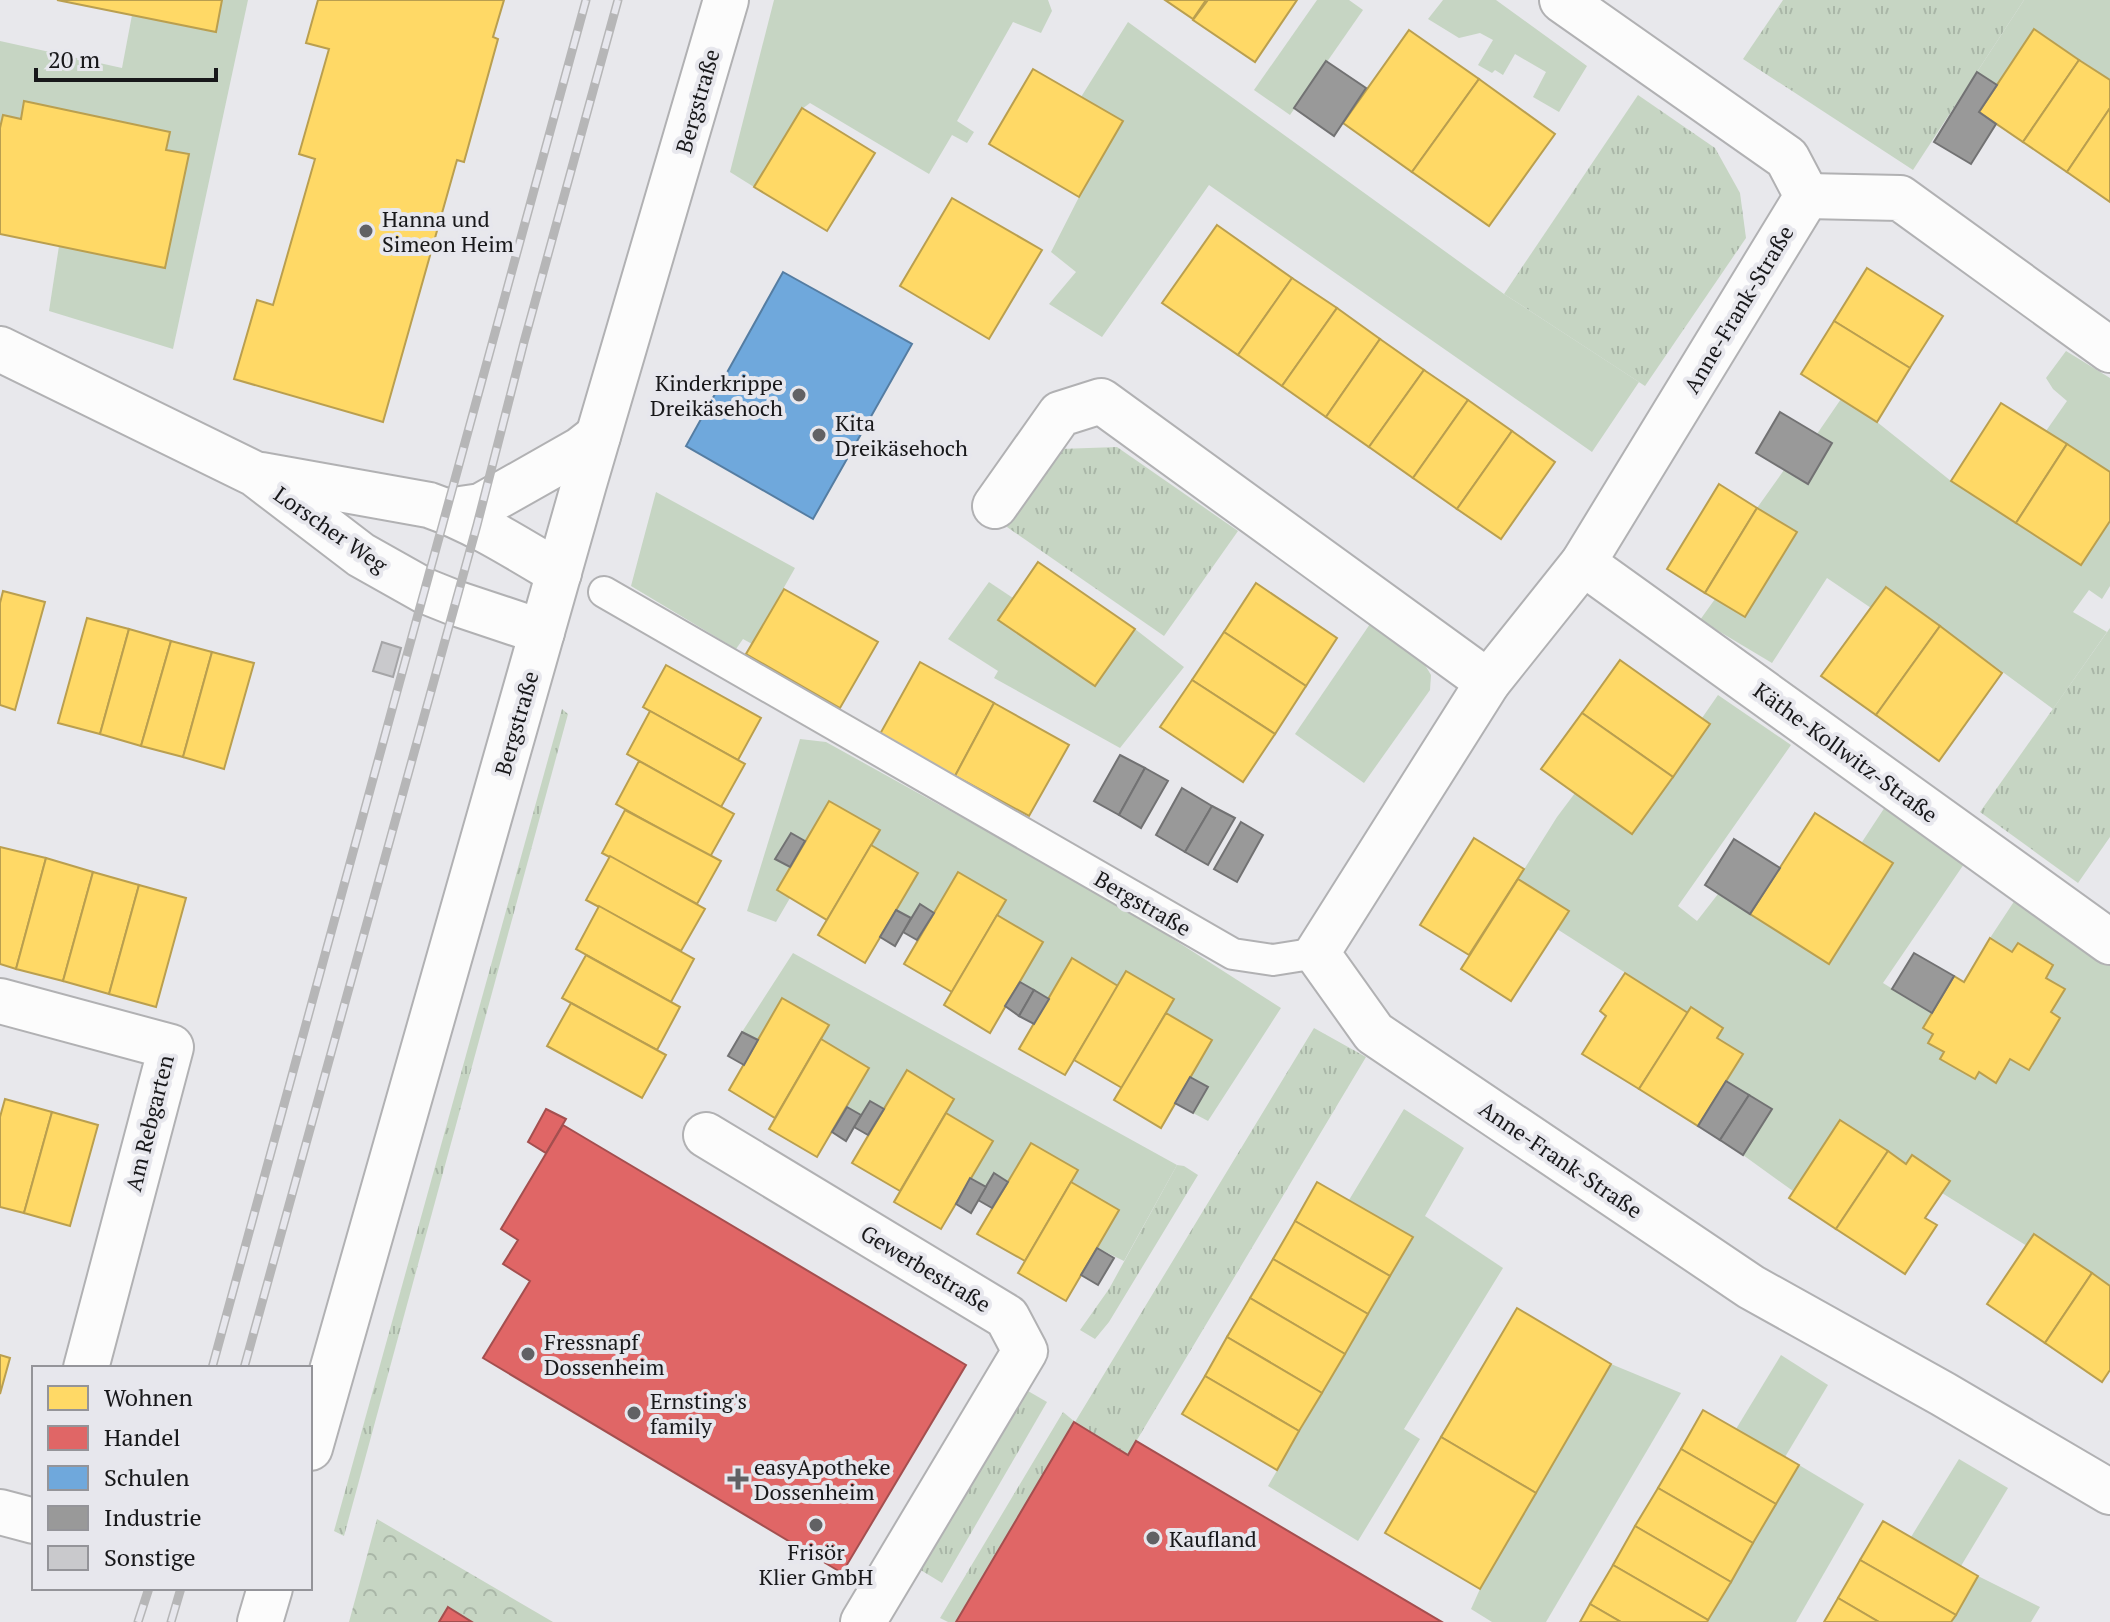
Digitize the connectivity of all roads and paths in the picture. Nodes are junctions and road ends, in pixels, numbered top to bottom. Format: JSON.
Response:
{"nodes":[{"id":1,"x":726,"y":0,"type":"edge"},
{"id":2,"x":1562,"y":0,"type":"edge"},
{"id":3,"x":1807,"y":196,"type":"junction"},
{"id":4,"x":0,"y":349,"type":"edge"},
{"id":5,"x":2110,"y":350,"type":"edge"},
{"id":6,"x":598,"y":436,"type":"junction"},
{"id":7,"x":255,"y":474,"type":"junction"},
{"id":8,"x":995,"y":506,"type":"dead end"},
{"id":9,"x":447,"y":511,"type":"junction"},
{"id":10,"x":1583,"y":563,"type":"junction"},
{"id":11,"x":559,"y":573,"type":"junction"},
{"id":12,"x":604,"y":592,"type":"dead end"},
{"id":13,"x":542,"y":632,"type":"junction"},
{"id":14,"x":1488,"y":682,"type":"junction"},
{"id":15,"x":2110,"y":942,"type":"edge"},
{"id":16,"x":1317,"y":953,"type":"junction"},
{"id":17,"x":0,"y":1001,"type":"edge"},
{"id":18,"x":706,"y":1135,"type":"dead end"},
{"id":19,"x":87,"y":1366,"type":"edge"},
{"id":20,"x":312,"y":1441,"type":"edge"},
{"id":21,"x":2110,"y":1492,"type":"edge"},
{"id":22,"x":0,"y":1512,"type":"edge"},
{"id":23,"x":32,"y":1520,"type":"edge"},
{"id":24,"x":269,"y":1590,"type":"edge"},
{"id":25,"x":260,"y":1622,"type":"edge"},
{"id":26,"x":863,"y":1622,"type":"edge"}],
"edges":[{"from":1,"to":6,"type":"street","name":"Bergstraße"},
{"from":2,"to":3,"type":"street"},
{"from":3,"to":5,"type":"street"},
{"from":3,"to":10,"type":"street","name":"Anne-Frank-Straße"},
{"from":4,"to":7,"type":"street","name":"Lorscher Weg"},
{"from":6,"to":9,"type":"street"},
{"from":6,"to":11,"type":"street","name":"Bergstraße"},
{"from":7,"to":9,"type":"street","name":"Lorscher Weg"},
{"from":7,"to":13,"type":"street","name":"Lorscher Weg"},
{"from":8,"to":14,"type":"street"},
{"from":9,"to":11,"type":"street","name":"Lorscher Weg"},
{"from":10,"to":14,"type":"street","name":"Anne-Frank-Straße"},
{"from":10,"to":15,"type":"street","name":"Käthe-Kollwitz-Straße"},
{"from":11,"to":13,"type":"street","name":"Bergstraße"},
{"from":12,"to":16,"type":"lane","name":"Bergstraße"},
{"from":13,"to":20,"type":"street","name":"Bergstraße"},
{"from":14,"to":16,"type":"street","name":"Anne-Frank-Straße"},
{"from":16,"to":21,"type":"street","name":"Anne-Frank-Straße"},
{"from":17,"to":19,"type":"street","name":"Am Rebgarten"},
{"from":18,"to":26,"type":"street","name":"Gewerbestraße"},
{"from":22,"to":23,"type":"street"},
{"from":24,"to":25,"type":"street"}]}
